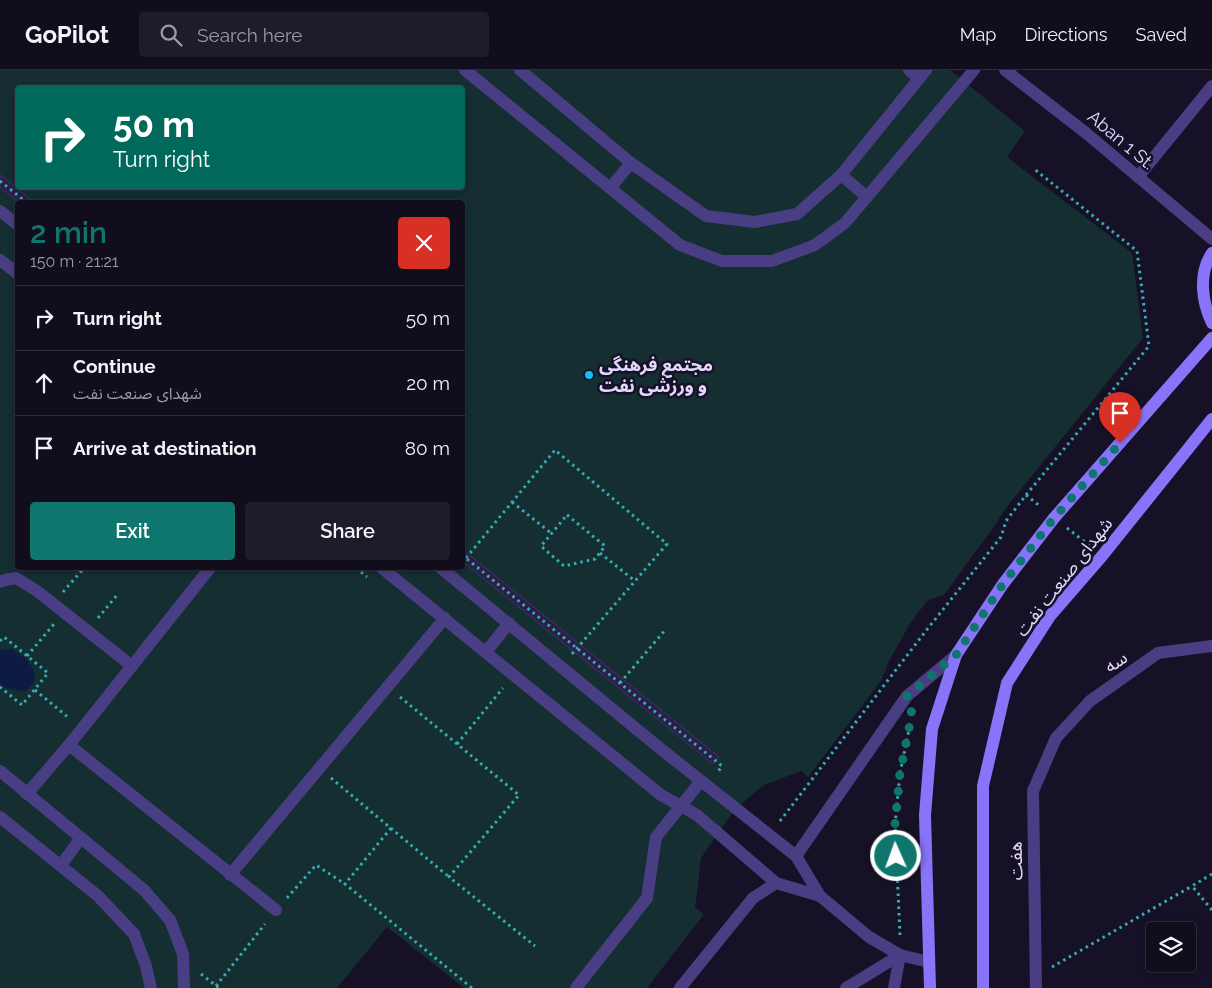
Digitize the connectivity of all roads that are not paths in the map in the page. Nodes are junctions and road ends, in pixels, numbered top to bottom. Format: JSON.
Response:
{"nodes":[{"id":1,"x":465,"y":70,"type":"edge"},
{"id":2,"x":520,"y":70,"type":"edge"},
{"id":3,"x":909,"y":70,"type":"edge"},
{"id":4,"x":974,"y":70,"type":"edge"},
{"id":5,"x":1005,"y":70,"type":"edge"},
{"id":6,"x":923,"y":74,"type":"edge"},
{"id":7,"x":1212,"y":86,"type":"edge"},
{"id":8,"x":631,"y":163,"type":"junction"},
{"id":9,"x":841,"y":175,"type":"junction"},
{"id":10,"x":1138,"y":177,"type":"junction"},
{"id":11,"x":610,"y":188,"type":"junction"},
{"id":12,"x":867,"y":197,"type":"junction"},
{"id":13,"x":0,"y":211,"type":"edge"},
{"id":14,"x":15,"y":223,"type":"edge"},
{"id":15,"x":1212,"y":239,"type":"edge"},
{"id":16,"x":1212,"y":253,"type":"edge"},
{"id":17,"x":0,"y":260,"type":"edge"},
{"id":18,"x":15,"y":272,"type":"edge"},
{"id":19,"x":1212,"y":323,"type":"edge"},
{"id":20,"x":1212,"y":338,"type":"edge"},
{"id":21,"x":1212,"y":419,"type":"edge"},
{"id":22,"x":208,"y":570,"type":"edge"},
{"id":23,"x":385,"y":570,"type":"edge"},
{"id":24,"x":443,"y":570,"type":"edge"},
{"id":25,"x":0,"y":582,"type":"edge"},
{"id":26,"x":445,"y":618,"type":"junction"},
{"id":27,"x":509,"y":623,"type":"junction"},
{"id":28,"x":1212,"y":646,"type":"edge"},
{"id":29,"x":486,"y":652,"type":"junction"},
{"id":30,"x":956,"y":655,"type":"junction"},
{"id":31,"x":132,"y":666,"type":"junction"},
{"id":32,"x":1056,"y":738,"type":"joint"},
{"id":33,"x":69,"y":745,"type":"junction"},
{"id":34,"x":0,"y":771,"type":"edge"},
{"id":35,"x":704,"y":783,"type":"junction"},
{"id":36,"x":28,"y":794,"type":"junction"},
{"id":37,"x":681,"y":806,"type":"junction"},
{"id":38,"x":0,"y":818,"type":"edge"},
{"id":39,"x":81,"y":838,"type":"junction"},
{"id":40,"x":796,"y":856,"type":"junction"},
{"id":41,"x":61,"y":865,"type":"junction"},
{"id":42,"x":230,"y":875,"type":"junction"},
{"id":43,"x":776,"y":883,"type":"junction"},
{"id":44,"x":820,"y":896,"type":"junction"},
{"id":45,"x":276,"y":910,"type":"dead end"},
{"id":46,"x":900,"y":955,"type":"junction"},
{"id":47,"x":929,"y":962,"type":"junction"},
{"id":48,"x":1036,"y":983,"type":"edge"},
{"id":49,"x":152,"y":988,"type":"edge"},
{"id":50,"x":184,"y":988,"type":"edge"},
{"id":51,"x":576,"y":988,"type":"edge"},
{"id":52,"x":680,"y":988,"type":"edge"},
{"id":53,"x":846,"y":988,"type":"edge"},
{"id":54,"x":894,"y":988,"type":"edge"},
{"id":55,"x":930,"y":988,"type":"edge"},
{"id":56,"x":983,"y":988,"type":"edge"}],
"edges":[{"from":1,"to":11,"type":"street"},
{"from":2,"to":8,"type":"street"},
{"from":3,"to":6,"type":"street"},
{"from":4,"to":12,"type":"street"},
{"from":5,"to":10,"type":"street","name":"Aban 1 St."},
{"from":6,"to":9,"type":"street"},
{"from":7,"to":10,"type":"street"},
{"from":8,"to":9,"type":"street"},
{"from":8,"to":11,"type":"street"},
{"from":9,"to":12,"type":"street"},
{"from":10,"to":15,"type":"street","name":"Aban 1 St."},
{"from":11,"to":12,"type":"street"},
{"from":13,"to":14,"type":"street"},
{"from":16,"to":19,"type":"main road"},
{"from":17,"to":18,"type":"street"},
{"from":20,"to":30,"type":"main road"},
{"from":21,"to":56,"type":"main road","name":"شهدای صنعت نفت"},
{"from":22,"to":31,"type":"street"},
{"from":23,"to":26,"type":"street"},
{"from":24,"to":27,"type":"street"},
{"from":25,"to":31,"type":"street"},
{"from":26,"to":29,"type":"street"},
{"from":26,"to":42,"type":"street"},
{"from":27,"to":29,"type":"street"},
{"from":27,"to":35,"type":"street"},
{"from":28,"to":32,"type":"street","name":"سه"},
{"from":29,"to":37,"type":"street"},
{"from":30,"to":40,"type":"street"},
{"from":30,"to":47,"type":"main road"},
{"from":31,"to":33,"type":"street"},
{"from":32,"to":48,"type":"street","name":"هفت"},
{"from":33,"to":36,"type":"street"},
{"from":33,"to":42,"type":"street"},
{"from":34,"to":36,"type":"street"},
{"from":35,"to":37,"type":"street"},
{"from":35,"to":40,"type":"street"},
{"from":36,"to":39,"type":"street"},
{"from":37,"to":43,"type":"street"},
{"from":37,"to":51,"type":"street"},
{"from":38,"to":41,"type":"street"},
{"from":39,"to":41,"type":"street"},
{"from":39,"to":50,"type":"street"},
{"from":40,"to":44,"type":"street"},
{"from":41,"to":49,"type":"street"},
{"from":42,"to":45,"type":"street"},
{"from":43,"to":44,"type":"street"},
{"from":43,"to":52,"type":"street"},
{"from":44,"to":46,"type":"street"},
{"from":46,"to":47,"type":"street"},
{"from":46,"to":53,"type":"street"},
{"from":46,"to":54,"type":"street"},
{"from":47,"to":55,"type":"main road"}]}
